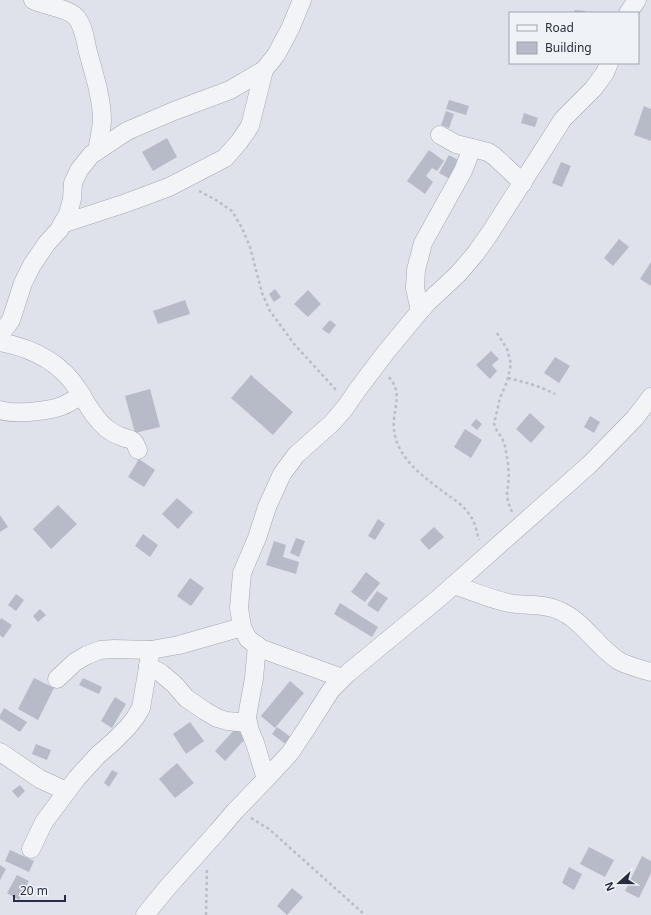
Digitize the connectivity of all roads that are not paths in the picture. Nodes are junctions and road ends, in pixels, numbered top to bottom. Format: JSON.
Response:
{"nodes":[{"id":1,"x":33,"y":0,"type":"edge"},
{"id":2,"x":302,"y":0,"type":"edge"},
{"id":3,"x":637,"y":0,"type":"edge"},
{"id":4,"x":629,"y":12,"type":"edge"},
{"id":5,"x":609,"y":64,"type":"edge"},
{"id":6,"x":264,"y":70,"type":"junction"},
{"id":7,"x":440,"y":135,"type":"dead end"},
{"id":8,"x":472,"y":148,"type":"junction"},
{"id":9,"x":97,"y":151,"type":"junction"},
{"id":10,"x":522,"y":183,"type":"junction"},
{"id":11,"x":62,"y":224,"type":"junction"},
{"id":12,"x":420,"y":311,"type":"junction"},
{"id":13,"x":0,"y":335,"type":"edge"},
{"id":14,"x":0,"y":342,"type":"edge"},
{"id":15,"x":82,"y":395,"type":"junction"},
{"id":16,"x":651,"y":397,"type":"edge"},
{"id":17,"x":0,"y":410,"type":"edge"},
{"id":18,"x":138,"y":450,"type":"dead end"},
{"id":19,"x":454,"y":585,"type":"junction"},
{"id":20,"x":242,"y":627,"type":"junction"},
{"id":21,"x":257,"y":645,"type":"junction"},
{"id":22,"x":149,"y":658,"type":"junction"},
{"id":23,"x":651,"y":672,"type":"edge"},
{"id":24,"x":342,"y":678,"type":"junction"},
{"id":25,"x":57,"y":679,"type":"dead end"},
{"id":26,"x":248,"y":723,"type":"junction"},
{"id":27,"x":0,"y":752,"type":"edge"},
{"id":28,"x":266,"y":779,"type":"junction"},
{"id":29,"x":66,"y":792,"type":"junction"},
{"id":30,"x":31,"y":849,"type":"dead end"},
{"id":31,"x":145,"y":915,"type":"edge"}],
"edges":[{"from":1,"to":9,"type":"street"},
{"from":2,"to":6,"type":"street"},
{"from":3,"to":4,"type":"street"},
{"from":5,"to":10,"type":"street"},
{"from":6,"to":9,"type":"street"},
{"from":6,"to":11,"type":"street"},
{"from":7,"to":8,"type":"street"},
{"from":8,"to":10,"type":"street"},
{"from":8,"to":12,"type":"street"},
{"from":9,"to":11,"type":"street"},
{"from":10,"to":12,"type":"street"},
{"from":11,"to":13,"type":"street"},
{"from":12,"to":20,"type":"street"},
{"from":14,"to":15,"type":"street"},
{"from":15,"to":17,"type":"street"},
{"from":15,"to":18,"type":"street"},
{"from":16,"to":19,"type":"street"},
{"from":19,"to":23,"type":"street"},
{"from":19,"to":24,"type":"street"},
{"from":20,"to":21,"type":"street"},
{"from":20,"to":22,"type":"street"},
{"from":21,"to":24,"type":"street"},
{"from":21,"to":26,"type":"street"},
{"from":22,"to":25,"type":"street"},
{"from":22,"to":26,"type":"street"},
{"from":22,"to":29,"type":"street"},
{"from":24,"to":28,"type":"street"},
{"from":26,"to":28,"type":"street"},
{"from":27,"to":29,"type":"street"},
{"from":28,"to":31,"type":"street"},
{"from":29,"to":30,"type":"street"}]}
